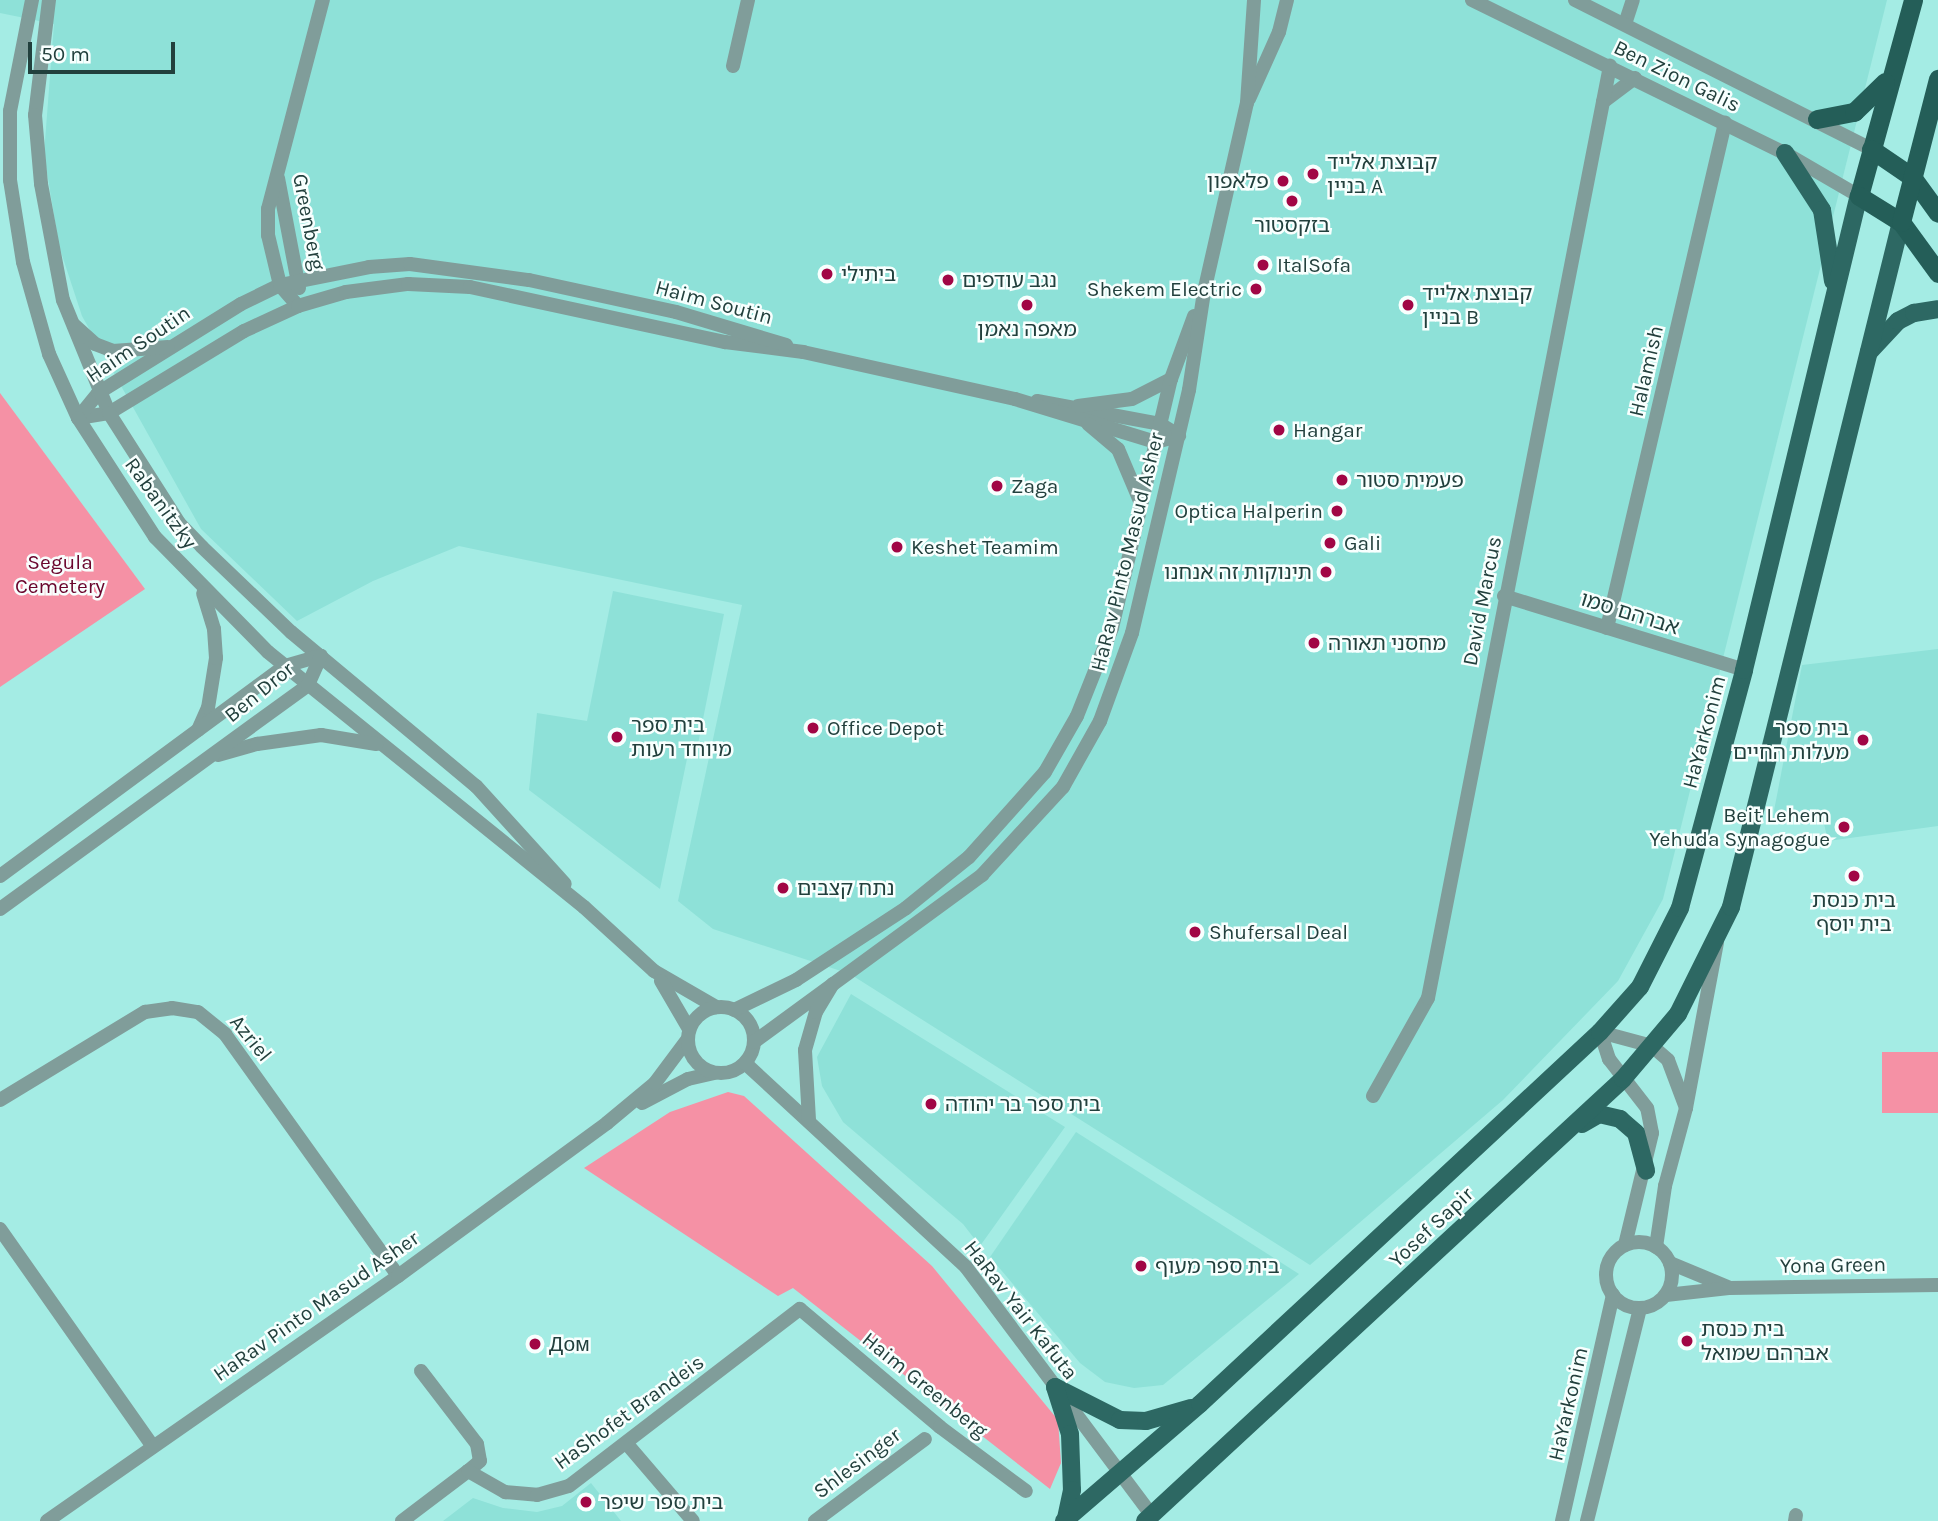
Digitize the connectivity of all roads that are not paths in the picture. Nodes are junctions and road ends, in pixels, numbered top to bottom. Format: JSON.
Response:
{"nodes":[{"id":1,"x":32,"y":0,"type":"edge"},
{"id":2,"x":49,"y":0,"type":"edge"},
{"id":3,"x":323,"y":0,"type":"edge"},
{"id":4,"x":748,"y":0,"type":"edge"},
{"id":5,"x":1254,"y":0,"type":"edge"},
{"id":6,"x":1472,"y":0,"type":"edge"},
{"id":7,"x":1575,"y":0,"type":"edge"},
{"id":8,"x":1633,"y":0,"type":"edge"},
{"id":9,"x":1913,"y":0,"type":"edge"},
{"id":10,"x":1288,"y":4,"type":"edge"},
{"id":11,"x":1625,"y":24,"type":"junction"},
{"id":12,"x":733,"y":66,"type":"dead end"},
{"id":13,"x":1610,"y":66,"type":"junction"},
{"id":14,"x":1894,"y":66,"type":"junction"},
{"id":15,"x":1635,"y":78,"type":"junction"},
{"id":16,"x":1938,"y":79,"type":"edge"},
{"id":17,"x":1603,"y":102,"type":"junction"},
{"id":18,"x":1247,"y":103,"type":"junction"},
{"id":19,"x":1818,"y":119,"type":"junction"},
{"id":20,"x":1725,"y":123,"type":"junction"},
{"id":21,"x":1871,"y":149,"type":"junction"},
{"id":22,"x":1785,"y":153,"type":"junction"},
{"id":23,"x":276,"y":166,"type":"junction"},
{"id":24,"x":1912,"y":177,"type":"junction"},
{"id":25,"x":1859,"y":196,"type":"junction"},
{"id":26,"x":1938,"y":213,"type":"edge"},
{"id":27,"x":1900,"y":222,"type":"junction"},
{"id":28,"x":1938,"y":273,"type":"edge"},
{"id":29,"x":300,"y":280,"type":"junction"},
{"id":30,"x":280,"y":285,"type":"junction"},
{"id":31,"x":1204,"y":292,"type":"junction"},
{"id":32,"x":1834,"y":294,"type":"junction"},
{"id":33,"x":298,"y":306,"type":"junction"},
{"id":34,"x":1938,"y":309,"type":"edge"},
{"id":35,"x":69,"y":319,"type":"junction"},
{"id":36,"x":168,"y":347,"type":"junction"},
{"id":37,"x":803,"y":352,"type":"junction"},
{"id":38,"x":1862,"y":364,"type":"junction"},
{"id":39,"x":1171,"y":379,"type":"junction"},
{"id":40,"x":98,"y":393,"type":"junction"},
{"id":41,"x":1015,"y":399,"type":"junction"},
{"id":42,"x":1078,"y":406,"type":"junction"},
{"id":43,"x":109,"y":413,"type":"junction"},
{"id":44,"x":78,"y":418,"type":"junction"},
{"id":45,"x":1088,"y":424,"type":"junction"},
{"id":46,"x":1160,"y":424,"type":"junction"},
{"id":47,"x":1179,"y":436,"type":"junction"},
{"id":48,"x":1156,"y":442,"type":"junction"},
{"id":49,"x":1142,"y":506,"type":"junction"},
{"id":50,"x":200,"y":586,"type":"junction"},
{"id":51,"x":1504,"y":596,"type":"junction"},
{"id":52,"x":1607,"y":628,"type":"junction"},
{"id":53,"x":321,"y":656,"type":"junction"},
{"id":54,"x":285,"y":666,"type":"junction"},
{"id":55,"x":1744,"y":670,"type":"junction"},
{"id":56,"x":308,"y":685,"type":"junction"},
{"id":57,"x":197,"y":732,"type":"junction"},
{"id":58,"x":382,"y":746,"type":"junction"},
{"id":59,"x":207,"y":758,"type":"junction"},
{"id":60,"x":0,"y":876,"type":"edge"},
{"id":61,"x":584,"y":907,"type":"junction"},
{"id":62,"x":0,"y":909,"type":"edge"},
{"id":63,"x":1718,"y":940,"type":"junction"},
{"id":64,"x":654,"y":971,"type":"junction"},
{"id":65,"x":835,"y":980,"type":"junction"},
{"id":66,"x":716,"y":1007,"type":"junction"},
{"id":67,"x":734,"y":1010,"type":"junction"},
{"id":68,"x":1600,"y":1032,"type":"junction"},
{"id":69,"x":688,"y":1034,"type":"junction"},
{"id":70,"x":754,"y":1042,"type":"junction"},
{"id":71,"x":1652,"y":1046,"type":"junction"},
{"id":72,"x":745,"y":1063,"type":"junction"},
{"id":73,"x":714,"y":1073,"type":"junction"},
{"id":74,"x":1623,"y":1079,"type":"junction"},
{"id":75,"x":1374,"y":1097,"type":"dead end"},
{"id":76,"x":0,"y":1100,"type":"edge"},
{"id":77,"x":1686,"y":1108,"type":"junction"},
{"id":78,"x":809,"y":1120,"type":"junction"},
{"id":79,"x":607,"y":1123,"type":"junction"},
{"id":80,"x":1567,"y":1132,"type":"junction"},
{"id":81,"x":1646,"y":1171,"type":"junction"},
{"id":82,"x":0,"y":1229,"type":"edge"},
{"id":83,"x":1625,"y":1245,"type":"junction"},
{"id":84,"x":1656,"y":1247,"type":"junction"},
{"id":85,"x":1670,"y":1263,"type":"junction"},
{"id":86,"x":398,"y":1276,"type":"junction"},
{"id":87,"x":1938,"y":1285,"type":"edge"},
{"id":88,"x":1730,"y":1288,"type":"junction"},
{"id":89,"x":1613,"y":1295,"type":"junction"},
{"id":90,"x":1665,"y":1295,"type":"junction"},
{"id":91,"x":1640,"y":1308,"type":"junction"},
{"id":92,"x":800,"y":1309,"type":"joint"},
{"id":93,"x":421,"y":1371,"type":"dead end"},
{"id":94,"x":1055,"y":1387,"type":"junction"},
{"id":95,"x":1200,"y":1404,"type":"junction"},
{"id":96,"x":925,"y":1439,"type":"dead end"},
{"id":97,"x":627,"y":1444,"type":"junction"},
{"id":98,"x":153,"y":1447,"type":"junction"},
{"id":99,"x":468,"y":1471,"type":"junction"},
{"id":100,"x":1120,"y":1474,"type":"junction"},
{"id":101,"x":1026,"y":1491,"type":"dead end"},
{"id":102,"x":1149,"y":1519,"type":"edge"},
{"id":103,"x":1065,"y":1520,"type":"edge"},
{"id":104,"x":47,"y":1521,"type":"edge"},
{"id":105,"x":402,"y":1521,"type":"edge"},
{"id":106,"x":693,"y":1521,"type":"edge"},
{"id":107,"x":815,"y":1521,"type":"edge"},
{"id":108,"x":1562,"y":1521,"type":"edge"},
{"id":109,"x":1587,"y":1521,"type":"edge"}],
"edges":[{"from":1,"to":44,"type":"street","name":"Rabanitzky"},
{"from":2,"to":35,"type":"street","name":"Rabanitzky"},
{"from":3,"to":23,"type":"street","name":"Greenberg"},
{"from":4,"to":12,"type":"street"},
{"from":5,"to":18,"type":"street","name":"HaRav Pinto Masud Asher"},
{"from":6,"to":13,"type":"street","name":"Ben Zion Galis"},
{"from":7,"to":11,"type":"street","name":"Ben Zion Galis"},
{"from":8,"to":11,"type":"street"},
{"from":9,"to":14,"type":"highway"},
{"from":10,"to":18,"type":"street","name":"HaRav Pinto Masud Asher"},
{"from":11,"to":19,"type":"street","name":"Ben Zion Galis"},
{"from":13,"to":15,"type":"street","name":"Ben Zion Galis"},
{"from":13,"to":17,"type":"street","name":"David Marcus"},
{"from":14,"to":19,"type":"highway"},
{"from":14,"to":21,"type":"highway"},
{"from":15,"to":17,"type":"street"},
{"from":15,"to":20,"type":"street","name":"Ben Zion Galis"},
{"from":16,"to":24,"type":"highway"},
{"from":17,"to":51,"type":"street","name":"David Marcus"},
{"from":18,"to":31,"type":"street","name":"HaRav Pinto Masud Asher"},
{"from":19,"to":21,"type":"street","name":"Ben Zion Galis"},
{"from":20,"to":22,"type":"street","name":"Ben Zion Galis"},
{"from":20,"to":52,"type":"street","name":"Halamish"},
{"from":21,"to":24,"type":"highway"},
{"from":21,"to":25,"type":"highway"},
{"from":22,"to":25,"type":"street","name":"Ben Zion Galis"},
{"from":22,"to":32,"type":"main road"},
{"from":23,"to":29,"type":"street","name":"Greenberg"},
{"from":23,"to":30,"type":"street","name":"Greenberg"},
{"from":24,"to":26,"type":"highway"},
{"from":24,"to":27,"type":"highway"},
{"from":25,"to":27,"type":"highway"},
{"from":25,"to":32,"type":"main road","name":"HaYarkonim"},
{"from":27,"to":28,"type":"highway"},
{"from":27,"to":38,"type":"main road"},
{"from":29,"to":30,"type":"street","name":"Haim Soutin"},
{"from":29,"to":33,"type":"street","name":"Greenberg"},
{"from":29,"to":37,"type":"street","name":"Haim Soutin"},
{"from":30,"to":33,"type":"street","name":"Greenberg"},
{"from":30,"to":36,"type":"street","name":"Haim Soutin"},
{"from":31,"to":39,"type":"street","name":"HaRav Pinto Masud Asher"},
{"from":31,"to":47,"type":"street","name":"HaRav Pinto Masud Asher"},
{"from":32,"to":55,"type":"main road","name":"HaYarkonim"},
{"from":33,"to":37,"type":"street","name":"Haim Soutin"},
{"from":33,"to":43,"type":"street","name":"Haim Soutin"},
{"from":34,"to":38,"type":"main road"},
{"from":35,"to":36,"type":"street"},
{"from":35,"to":40,"type":"street","name":"Rabanitzky"},
{"from":36,"to":40,"type":"street","name":"Haim Soutin"},
{"from":37,"to":41,"type":"street","name":"Haim Soutin"},
{"from":38,"to":63,"type":"main road"},
{"from":39,"to":42,"type":"street"},
{"from":39,"to":46,"type":"street","name":"HaRav Pinto Masud Asher"},
{"from":40,"to":43,"type":"street","name":"Rabanitzky"},
{"from":40,"to":44,"type":"street","name":"Haim Soutin"},
{"from":41,"to":42,"type":"street","name":"Haim Soutin"},
{"from":41,"to":45,"type":"street","name":"Haim Soutin"},
{"from":42,"to":46,"type":"street","name":"Haim Soutin"},
{"from":43,"to":44,"type":"street","name":"Haim Soutin"},
{"from":43,"to":53,"type":"street","name":"Rabanitzky"},
{"from":44,"to":50,"type":"street","name":"Rabanitzky"},
{"from":45,"to":48,"type":"street","name":"Haim Soutin"},
{"from":45,"to":49,"type":"street"},
{"from":46,"to":47,"type":"street","name":"Haim Soutin"},
{"from":46,"to":48,"type":"street","name":"HaRav Pinto Masud Asher"},
{"from":47,"to":48,"type":"street","name":"Haim Soutin"},
{"from":47,"to":65,"type":"street","name":"HaRav Pinto Masud Asher"},
{"from":48,"to":49,"type":"street","name":"HaRav Pinto Masud Asher"},
{"from":49,"to":67,"type":"street","name":"HaRav Pinto Masud Asher"},
{"from":50,"to":54,"type":"street","name":"Rabanitzky"},
{"from":50,"to":57,"type":"street"},
{"from":51,"to":52,"type":"street","name":"אברהם סמו"},
{"from":51,"to":75,"type":"street","name":"David Marcus"},
{"from":52,"to":55,"type":"street","name":"אברהם סמו"},
{"from":53,"to":54,"type":"street","name":"Ben Dror"},
{"from":53,"to":56,"type":"street","name":"Ben Dror"},
{"from":53,"to":61,"type":"street","name":"Rabanitzky"},
{"from":54,"to":56,"type":"street","name":"Rabanitzky"},
{"from":54,"to":57,"type":"street","name":"Ben Dror"},
{"from":55,"to":68,"type":"main road","name":"HaYarkonim"},
{"from":56,"to":58,"type":"street","name":"Rabanitzky"},
{"from":56,"to":59,"type":"street","name":"Ben Dror"},
{"from":57,"to":60,"type":"street","name":"Ben Dror"},
{"from":58,"to":59,"type":"street"},
{"from":58,"to":61,"type":"street","name":"Rabanitzky"},
{"from":59,"to":62,"type":"street","name":"Ben Dror"},
{"from":61,"to":64,"type":"street","name":"Rabanitzky"},
{"from":63,"to":71,"type":"main road","name":"Yosef Sapir"},
{"from":63,"to":77,"type":"street"},
{"from":64,"to":66,"type":"street","name":"Rabanitzky"},
{"from":64,"to":69,"type":"street","name":"Rabanitzky"},
{"from":65,"to":70,"type":"street","name":"HaRav Pinto Masud Asher"},
{"from":65,"to":78,"type":"street"},
{"from":66,"to":67,"type":"street"},
{"from":66,"to":69,"type":"street"},
{"from":67,"to":70,"type":"street"},
{"from":68,"to":71,"type":"street"},
{"from":68,"to":74,"type":"street"},
{"from":68,"to":95,"type":"main road","name":"Yosef Sapir"},
{"from":69,"to":73,"type":"street"},
{"from":69,"to":79,"type":"street","name":"HaRav Pinto Masud Asher"},
{"from":70,"to":72,"type":"street"},
{"from":71,"to":74,"type":"main road","name":"Yosef Sapir"},
{"from":71,"to":77,"type":"street"},
{"from":72,"to":73,"type":"street"},
{"from":72,"to":78,"type":"street","name":"HaRav Yair Kafuta"},
{"from":73,"to":79,"type":"street","name":"HaRav Pinto Masud Asher"},
{"from":74,"to":80,"type":"main road","name":"Yosef Sapir"},
{"from":74,"to":81,"type":"street"},
{"from":76,"to":86,"type":"street","name":"Azriel"},
{"from":77,"to":84,"type":"street"},
{"from":78,"to":94,"type":"street","name":"HaRav Yair Kafuta"},
{"from":79,"to":86,"type":"street","name":"HaRav Pinto Masud Asher"},
{"from":80,"to":81,"type":"main road"},
{"from":80,"to":102,"type":"main road","name":"Yosef Sapir"},
{"from":81,"to":83,"type":"street"},
{"from":82,"to":98,"type":"street"},
{"from":83,"to":84,"type":"street"},
{"from":83,"to":89,"type":"street"},
{"from":84,"to":85,"type":"street"},
{"from":85,"to":88,"type":"street","name":"Yona Green"},
{"from":85,"to":90,"type":"street"},
{"from":86,"to":98,"type":"street","name":"HaRav Pinto Masud Asher"},
{"from":87,"to":88,"type":"street","name":"Yona Green"},
{"from":88,"to":90,"type":"street","name":"Yona Green"},
{"from":89,"to":91,"type":"street"},
{"from":89,"to":108,"type":"street","name":"HaYarkonim"},
{"from":90,"to":91,"type":"street"},
{"from":91,"to":109,"type":"street"},
{"from":92,"to":97,"type":"street","name":"HaShofet Brandeis"},
{"from":92,"to":101,"type":"street","name":"Haim Greenberg"},
{"from":93,"to":99,"type":"street"},
{"from":94,"to":95,"type":"main road"},
{"from":94,"to":100,"type":"street","name":"HaRav Yair Kafuta"},
{"from":94,"to":103,"type":"main road"},
{"from":95,"to":100,"type":"main road","name":"Yosef Sapir"},
{"from":96,"to":107,"type":"street","name":"Shlesinger"},
{"from":97,"to":99,"type":"street","name":"HaShofet Brandeis"},
{"from":97,"to":106,"type":"street"},
{"from":98,"to":104,"type":"street","name":"HaRav Pinto Masud Asher"},
{"from":99,"to":105,"type":"street"},
{"from":100,"to":102,"type":"street","name":"HaRav Yair Kafuta"},
{"from":100,"to":103,"type":"main road","name":"Yosef Sapir"}]}
